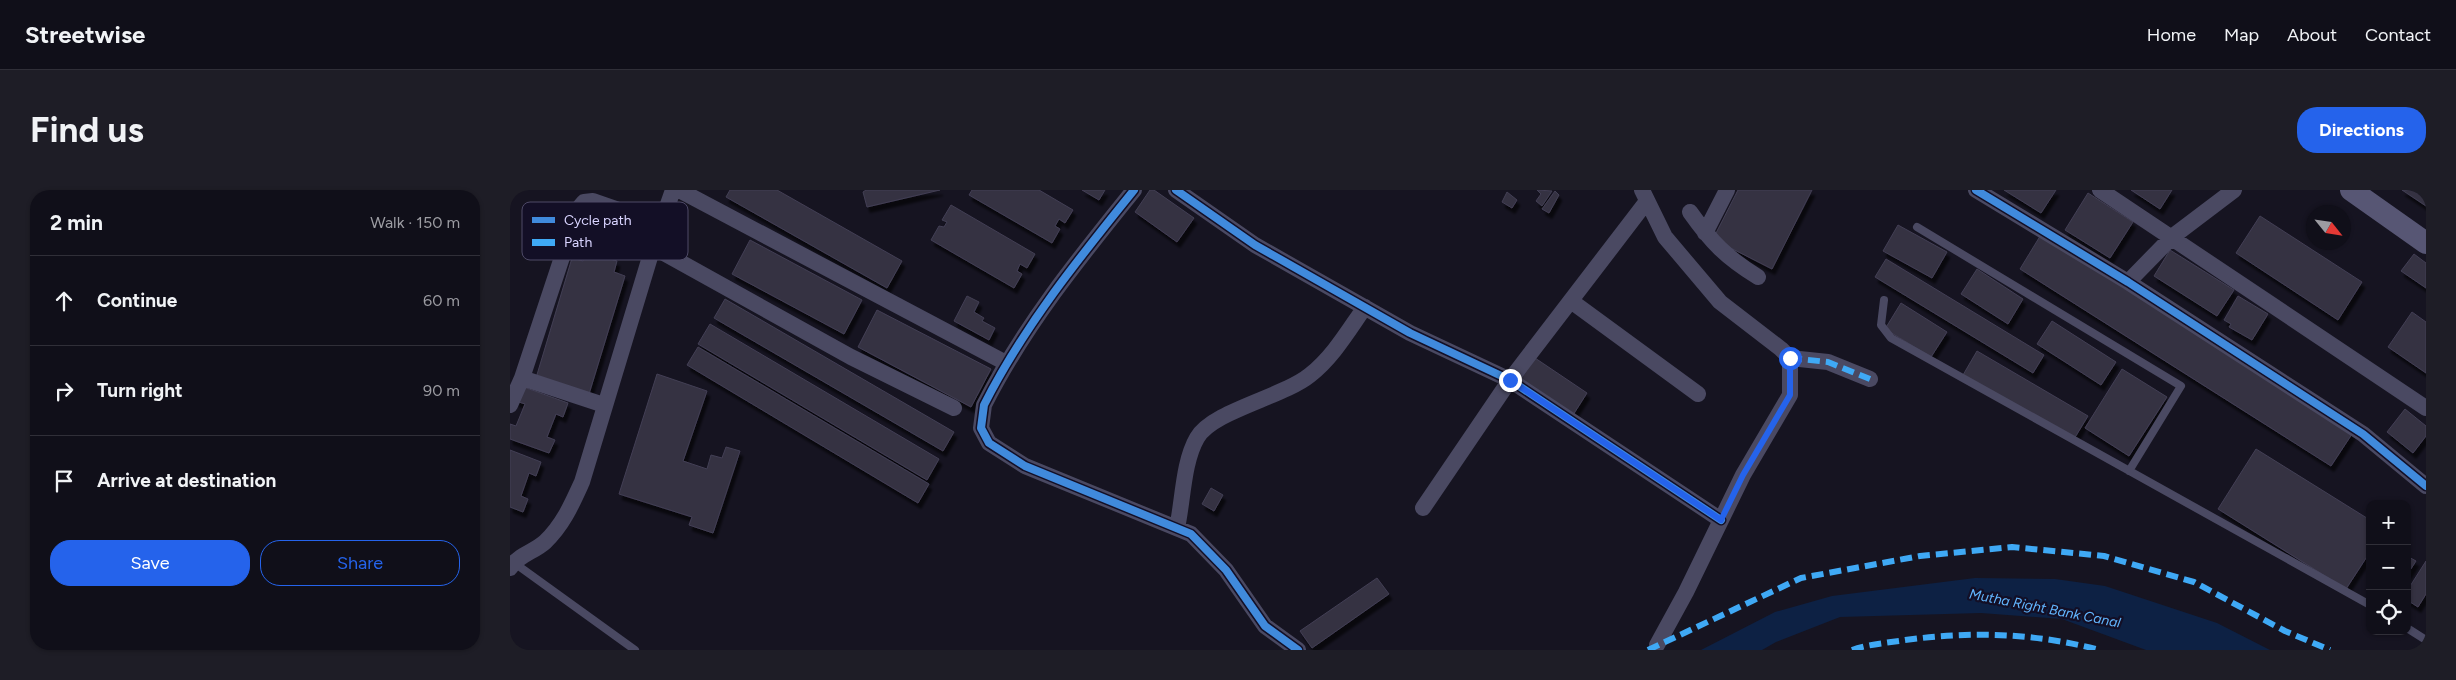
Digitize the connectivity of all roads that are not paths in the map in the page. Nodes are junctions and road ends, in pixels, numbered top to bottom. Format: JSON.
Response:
{"nodes":[{"id":1,"x":679,"y":190,"type":"edge"},
{"id":2,"x":1134,"y":190,"type":"edge"},
{"id":3,"x":1176,"y":190,"type":"edge"},
{"id":4,"x":1727,"y":190,"type":"edge"},
{"id":5,"x":1976,"y":190,"type":"edge"},
{"id":6,"x":2100,"y":190,"type":"edge"},
{"id":7,"x":2234,"y":190,"type":"edge"},
{"id":8,"x":2351,"y":190,"type":"edge"},
{"id":9,"x":1645,"y":195,"type":"edge"},
{"id":10,"x":1690,"y":212,"type":"dead end"},
{"id":11,"x":1917,"y":227,"type":"dead end"},
{"id":12,"x":1705,"y":233,"type":"junction"},
{"id":13,"x":2172,"y":237,"type":"junction"},
{"id":14,"x":2426,"y":243,"type":"edge"},
{"id":15,"x":561,"y":260,"type":"edge"},
{"id":16,"x":649,"y":260,"type":"edge"},
{"id":17,"x":676,"y":260,"type":"edge"},
{"id":18,"x":1758,"y":277,"type":"dead end"},
{"id":19,"x":2128,"y":282,"type":"junction"},
{"id":20,"x":1884,"y":300,"type":"dead end"},
{"id":21,"x":1571,"y":301,"type":"junction"},
{"id":22,"x":1365,"y":307,"type":"junction"},
{"id":23,"x":1790,"y":358,"type":"junction"},
{"id":24,"x":1006,"y":363,"type":"junction"},
{"id":25,"x":522,"y":378,"type":"junction"},
{"id":26,"x":1870,"y":378,"type":"dead end"},
{"id":27,"x":1510,"y":380,"type":"junction"},
{"id":28,"x":1698,"y":394,"type":"dead end"},
{"id":29,"x":510,"y":405,"type":"edge"},
{"id":30,"x":604,"y":406,"type":"junction"},
{"id":31,"x":954,"y":408,"type":"dead end"},
{"id":32,"x":2426,"y":408,"type":"edge"},
{"id":33,"x":2129,"y":471,"type":"junction"},
{"id":34,"x":2426,"y":486,"type":"edge"},
{"id":35,"x":1423,"y":508,"type":"dead end"},
{"id":36,"x":1721,"y":520,"type":"junction"},
{"id":37,"x":1177,"y":528,"type":"junction"},
{"id":38,"x":512,"y":565,"type":"edge"},
{"id":39,"x":2366,"y":604,"type":"edge"},
{"id":40,"x":2411,"y":631,"type":"edge"},
{"id":41,"x":2426,"y":640,"type":"edge"},
{"id":42,"x":1657,"y":645,"type":"dead end"},
{"id":43,"x":635,"y":650,"type":"edge"},
{"id":44,"x":1298,"y":650,"type":"edge"}],
"edges":[{"from":1,"to":24,"type":"street"},
{"from":2,"to":24,"type":"street"},
{"from":3,"to":22,"type":"street"},
{"from":4,"to":12,"type":"street"},
{"from":5,"to":19,"type":"street"},
{"from":6,"to":13,"type":"street"},
{"from":7,"to":13,"type":"street"},
{"from":8,"to":14,"type":"street"},
{"from":9,"to":21,"type":"street"},
{"from":9,"to":23,"type":"street"},
{"from":10,"to":12,"type":"street"},
{"from":11,"to":33,"type":"lane"},
{"from":12,"to":18,"type":"street"},
{"from":13,"to":19,"type":"street"},
{"from":13,"to":32,"type":"street"},
{"from":15,"to":25,"type":"street"},
{"from":16,"to":30,"type":"street"},
{"from":17,"to":31,"type":"street"},
{"from":19,"to":34,"type":"street"},
{"from":20,"to":33,"type":"lane"},
{"from":21,"to":27,"type":"street"},
{"from":21,"to":28,"type":"street"},
{"from":22,"to":27,"type":"street"},
{"from":22,"to":37,"type":"street"},
{"from":23,"to":26,"type":"street"},
{"from":23,"to":36,"type":"street"},
{"from":24,"to":37,"type":"street"},
{"from":25,"to":29,"type":"street"},
{"from":25,"to":30,"type":"street"},
{"from":27,"to":35,"type":"street"},
{"from":27,"to":36,"type":"street"},
{"from":30,"to":38,"type":"street"},
{"from":33,"to":39,"type":"lane"},
{"from":36,"to":42,"type":"street"},
{"from":37,"to":44,"type":"street"},
{"from":38,"to":43,"type":"lane"},
{"from":40,"to":41,"type":"lane"}]}
